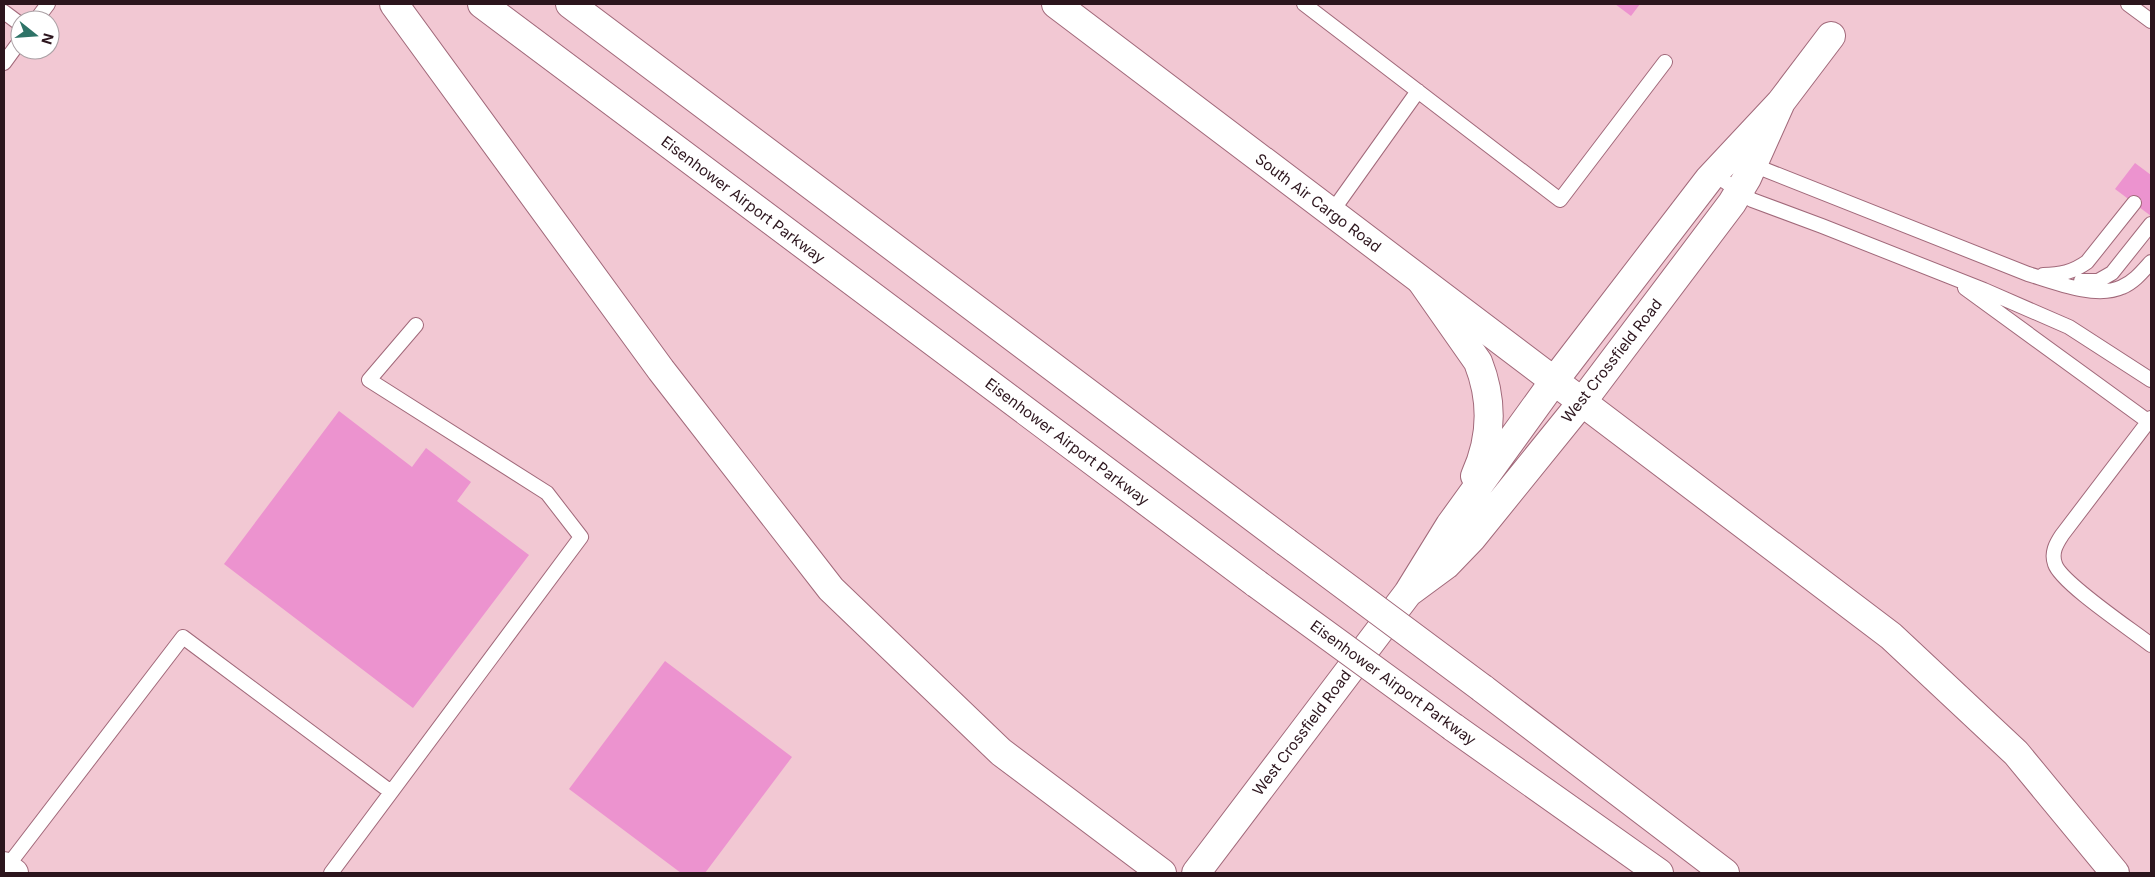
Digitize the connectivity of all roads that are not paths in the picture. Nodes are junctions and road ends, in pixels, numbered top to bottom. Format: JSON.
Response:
{"nodes":[{"id":1,"x":394,"y":4,"type":"edge"},
{"id":2,"x":482,"y":4,"type":"edge"},
{"id":3,"x":570,"y":4,"type":"edge"},
{"id":4,"x":1056,"y":4,"type":"edge"},
{"id":5,"x":1304,"y":4,"type":"edge"},
{"id":6,"x":2128,"y":4,"type":"edge"},
{"id":7,"x":2151,"y":21,"type":"edge"},
{"id":8,"x":1831,"y":36,"type":"dead end"},
{"id":9,"x":1665,"y":62,"type":"dead end"},
{"id":10,"x":1418,"y":91,"type":"junction"},
{"id":11,"x":1732,"y":165,"type":"junction"},
{"id":12,"x":1739,"y":192,"type":"junction"},
{"id":13,"x":2134,"y":203,"type":"dead end"},
{"id":14,"x":1331,"y":213,"type":"junction"},
{"id":15,"x":2151,"y":224,"type":"edge"},
{"id":16,"x":2151,"y":262,"type":"edge"},
{"id":17,"x":2032,"y":275,"type":"junction"},
{"id":18,"x":1948,"y":276,"type":"junction"},
{"id":19,"x":1422,"y":282,"type":"junction"},
{"id":20,"x":416,"y":325,"type":"dead end"},
{"id":21,"x":2151,"y":380,"type":"edge"},
{"id":22,"x":1554,"y":381,"type":"junction"},
{"id":23,"x":1582,"y":402,"type":"junction"},
{"id":24,"x":2150,"y":420,"type":"edge"},
{"id":25,"x":1461,"y":509,"type":"junction"},
{"id":26,"x":1408,"y":593,"type":"junction"},
{"id":27,"x":2151,"y":645,"type":"edge"},
{"id":28,"x":391,"y":792,"type":"junction"},
{"id":29,"x":8,"y":869,"type":"edge"},
{"id":30,"x":331,"y":873,"type":"edge"},
{"id":31,"x":1162,"y":873,"type":"edge"},
{"id":32,"x":1196,"y":873,"type":"edge"},
{"id":33,"x":1659,"y":873,"type":"edge"},
{"id":34,"x":1725,"y":873,"type":"edge"},
{"id":35,"x":2115,"y":873,"type":"edge"}],
"edges":[{"from":1,"to":31,"type":"main road"},
{"from":2,"to":33,"type":"main road","name":"Eisenhower Airport Parkway","bridge":true},
{"from":3,"to":34,"type":"main road","bridge":true},
{"from":4,"to":14,"type":"main road","name":"South Air Cargo Road"},
{"from":5,"to":10,"type":"lane"},
{"from":6,"to":7,"type":"lane"},
{"from":8,"to":11,"type":"main road","name":"West Crossfield Road"},
{"from":9,"to":10,"type":"lane"},
{"from":10,"to":14,"type":"lane"},
{"from":11,"to":12,"type":"main road","name":"West Crossfield Road"},
{"from":11,"to":17,"type":"lane"},
{"from":11,"to":22,"type":"main road","name":"West Crossfield Road"},
{"from":12,"to":18,"type":"lane"},
{"from":12,"to":23,"type":"main road","name":"West Crossfield Road"},
{"from":13,"to":17,"type":"lane"},
{"from":14,"to":19,"type":"main road","name":"South Air Cargo Road"},
{"from":15,"to":17,"type":"lane"},
{"from":16,"to":17,"type":"lane"},
{"from":18,"to":21,"type":"lane"},
{"from":18,"to":24,"type":"lane"},
{"from":19,"to":22,"type":"main road","name":"South Air Cargo Road"},
{"from":19,"to":25,"type":"main road"},
{"from":20,"to":28,"type":"lane"},
{"from":22,"to":23,"type":"main road","name":"South Air Cargo Road"},
{"from":22,"to":25,"type":"main road","name":"West Crossfield Road"},
{"from":23,"to":26,"type":"main road","name":"West Crossfield Road"},
{"from":23,"to":35,"type":"main road","name":"South Air Cargo Road"},
{"from":24,"to":27,"type":"lane"},
{"from":25,"to":26,"type":"main road","name":"West Crossfield Road"},
{"from":26,"to":32,"type":"main road","name":"West Crossfield Road"},
{"from":28,"to":29,"type":"lane"},
{"from":28,"to":30,"type":"lane"}]}
